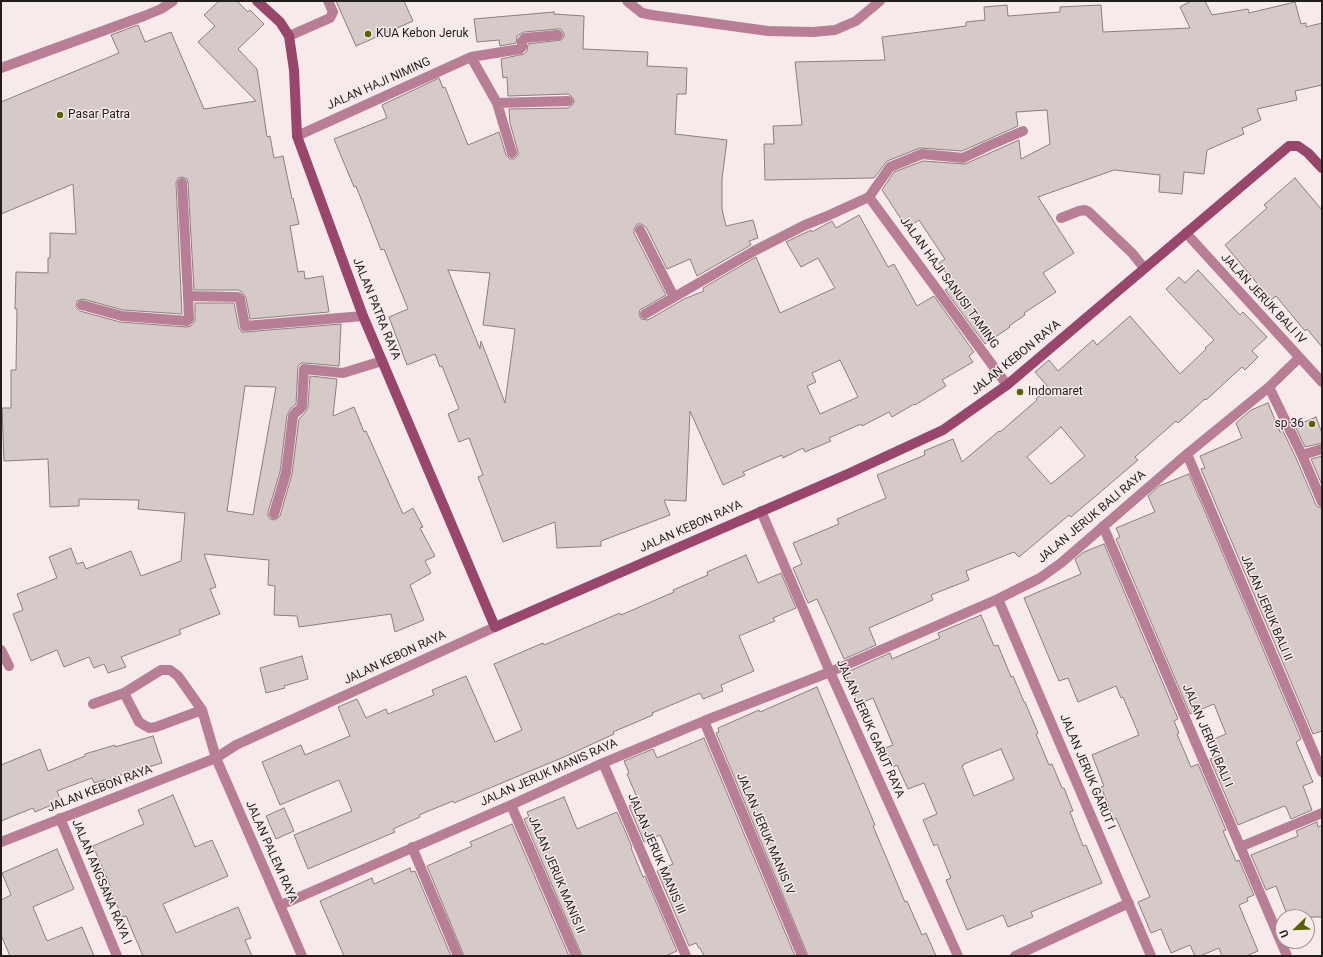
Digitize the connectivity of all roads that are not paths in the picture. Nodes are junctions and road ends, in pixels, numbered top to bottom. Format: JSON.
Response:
{"nodes":[{"id":1,"x":173,"y":1,"type":"edge"},
{"id":2,"x":257,"y":1,"type":"edge"},
{"id":3,"x":328,"y":1,"type":"edge"},
{"id":4,"x":627,"y":1,"type":"edge"},
{"id":5,"x":880,"y":1,"type":"edge"},
{"id":6,"x":558,"y":35,"type":"dead end"},
{"id":7,"x":289,"y":36,"type":"junction"},
{"id":8,"x":471,"y":57,"type":"junction"},
{"id":9,"x":1,"y":68,"type":"edge"},
{"id":10,"x":568,"y":101,"type":"dead end"},
{"id":11,"x":497,"y":104,"type":"junction"},
{"id":12,"x":1023,"y":131,"type":"dead end"},
{"id":13,"x":301,"y":134,"type":"junction"},
{"id":14,"x":512,"y":153,"type":"dead end"},
{"id":15,"x":1322,"y":168,"type":"edge"},
{"id":16,"x":182,"y":183,"type":"dead end"},
{"id":17,"x":869,"y":197,"type":"junction"},
{"id":18,"x":1062,"y":218,"type":"dead end"},
{"id":19,"x":640,"y":230,"type":"dead end"},
{"id":20,"x":1186,"y":233,"type":"junction"},
{"id":21,"x":1144,"y":268,"type":"junction"},
{"id":22,"x":188,"y":296,"type":"junction"},
{"id":23,"x":674,"y":297,"type":"junction"},
{"id":24,"x":82,"y":305,"type":"dead end"},
{"id":25,"x":645,"y":314,"type":"dead end"},
{"id":26,"x":363,"y":316,"type":"junction"},
{"id":27,"x":1299,"y":358,"type":"junction"},
{"id":28,"x":382,"y":361,"type":"junction"},
{"id":29,"x":1322,"y":382,"type":"edge"},
{"id":30,"x":1007,"y":385,"type":"junction"},
{"id":31,"x":1269,"y":387,"type":"junction"},
{"id":32,"x":1322,"y":449,"type":"edge"},
{"id":33,"x":1187,"y":454,"type":"junction"},
{"id":34,"x":1302,"y":455,"type":"junction"},
{"id":35,"x":1322,"y":502,"type":"edge"},
{"id":36,"x":761,"y":511,"type":"junction"},
{"id":37,"x":274,"y":514,"type":"dead end"},
{"id":38,"x":1103,"y":526,"type":"junction"},
{"id":39,"x":998,"y":599,"type":"junction"},
{"id":40,"x":495,"y":627,"type":"junction"},
{"id":41,"x":1,"y":650,"type":"edge"},
{"id":42,"x":9,"y":666,"type":"dead end"},
{"id":43,"x":830,"y":672,"type":"junction"},
{"id":44,"x":124,"y":693,"type":"junction"},
{"id":45,"x":93,"y":704,"type":"dead end"},
{"id":46,"x":202,"y":710,"type":"junction"},
{"id":47,"x":704,"y":721,"type":"junction"},
{"id":48,"x":1318,"y":754,"type":"edge"},
{"id":49,"x":216,"y":758,"type":"junction"},
{"id":50,"x":603,"y":763,"type":"junction"},
{"id":51,"x":1322,"y":772,"type":"edge"},
{"id":52,"x":511,"y":805,"type":"junction"},
{"id":53,"x":1322,"y":813,"type":"edge"},
{"id":54,"x":60,"y":818,"type":"junction"},
{"id":55,"x":1,"y":842,"type":"edge"},
{"id":56,"x":412,"y":847,"type":"junction"},
{"id":57,"x":1240,"y":847,"type":"junction"},
{"id":58,"x":1129,"y":903,"type":"junction"},
{"id":59,"x":280,"y":905,"type":"junction"},
{"id":60,"x":117,"y":956,"type":"edge"},
{"id":61,"x":302,"y":956,"type":"edge"},
{"id":62,"x":458,"y":956,"type":"edge"},
{"id":63,"x":576,"y":956,"type":"edge"},
{"id":64,"x":686,"y":956,"type":"edge"},
{"id":65,"x":802,"y":956,"type":"edge"},
{"id":66,"x":958,"y":956,"type":"edge"},
{"id":67,"x":1015,"y":956,"type":"edge"},
{"id":68,"x":1151,"y":956,"type":"edge"},
{"id":69,"x":1287,"y":956,"type":"edge"}],
"edges":[{"from":1,"to":9,"type":"street"},
{"from":2,"to":7,"type":"street","name":"JALAN PATRA RAYA"},
{"from":3,"to":7,"type":"street"},
{"from":4,"to":5,"type":"street"},
{"from":6,"to":8,"type":"street","name":"JALAN HAJI NIMING"},
{"from":7,"to":13,"type":"street","name":"JALAN PATRA RAYA"},
{"from":8,"to":11,"type":"street"},
{"from":8,"to":13,"type":"street","name":"JALAN HAJI NIMING"},
{"from":10,"to":11,"type":"street"},
{"from":11,"to":14,"type":"street"},
{"from":12,"to":17,"type":"street"},
{"from":13,"to":26,"type":"street","name":"JALAN PATRA RAYA"},
{"from":15,"to":20,"type":"street","name":"JALAN KEBON RAYA"},
{"from":16,"to":22,"type":"street"},
{"from":17,"to":23,"type":"street"},
{"from":17,"to":30,"type":"street","name":"JALAN HAJI SANUSI TAMING"},
{"from":18,"to":21,"type":"street"},
{"from":19,"to":23,"type":"street"},
{"from":20,"to":21,"type":"street","name":"JALAN KEBON RAYA"},
{"from":20,"to":27,"type":"street","name":"JALAN JERUK BALI IV"},
{"from":21,"to":30,"type":"street","name":"JALAN KEBON RAYA"},
{"from":22,"to":24,"type":"street"},
{"from":22,"to":26,"type":"street"},
{"from":23,"to":25,"type":"street"},
{"from":26,"to":28,"type":"street","name":"JALAN PATRA RAYA"},
{"from":27,"to":29,"type":"street","name":"JALAN JERUK BALI IV"},
{"from":27,"to":31,"type":"street","name":"JALAN JERUK BALI RAYA"},
{"from":28,"to":37,"type":"street"},
{"from":28,"to":40,"type":"street","name":"JALAN PATRA RAYA"},
{"from":30,"to":36,"type":"street","name":"JALAN KEBON RAYA"},
{"from":31,"to":33,"type":"street","name":"JALAN JERUK BALI RAYA"},
{"from":31,"to":34,"type":"street"},
{"from":32,"to":34,"type":"street"},
{"from":33,"to":38,"type":"street","name":"JALAN JERUK BALI RAYA"},
{"from":33,"to":48,"type":"street","name":"JALAN JERUK BALI II"},
{"from":34,"to":35,"type":"street"},
{"from":36,"to":40,"type":"street","name":"JALAN KEBON RAYA"},
{"from":36,"to":43,"type":"street","name":"JALAN JERUK GARUT RAYA"},
{"from":38,"to":39,"type":"street","name":"JALAN JERUK BALI RAYA"},
{"from":38,"to":57,"type":"street","name":"JALAN JERUK BALI I"},
{"from":39,"to":43,"type":"street","name":"JALAN JERUK BALI RAYA"},
{"from":39,"to":58,"type":"street","name":"JALAN JERUK GARUT I"},
{"from":40,"to":49,"type":"street","name":"JALAN KEBON RAYA"},
{"from":41,"to":42,"type":"street"},
{"from":43,"to":47,"type":"street","name":"JALAN JERUK MANIS RAYA"},
{"from":43,"to":66,"type":"street","name":"JALAN JERUK GARUT RAYA"},
{"from":44,"to":45,"type":"street"},
{"from":44,"to":46,"type":"street"},
{"from":44,"to":46,"type":"street","name":"JALAN PALEM RAYA"},
{"from":46,"to":49,"type":"street","name":"JALAN PALEM RAYA"},
{"from":47,"to":50,"type":"street","name":"JALAN JERUK MANIS RAYA"},
{"from":47,"to":65,"type":"street","name":"JALAN JERUK MANIS IV"},
{"from":48,"to":51,"type":"street","name":"JALAN JERUK BALI II"},
{"from":49,"to":54,"type":"street","name":"JALAN KEBON RAYA"},
{"from":49,"to":59,"type":"street","name":"JALAN PALEM RAYA"},
{"from":50,"to":52,"type":"street","name":"JALAN JERUK MANIS RAYA"},
{"from":50,"to":64,"type":"street","name":"JALAN JERUK MANIS III"},
{"from":52,"to":56,"type":"street","name":"JALAN JERUK MANIS RAYA"},
{"from":52,"to":63,"type":"street","name":"JALAN JERUK MANIS II"},
{"from":53,"to":57,"type":"street"},
{"from":54,"to":55,"type":"street","name":"JALAN KEBON RAYA"},
{"from":54,"to":60,"type":"street","name":"JALAN ANGSANA RAYA I"},
{"from":56,"to":59,"type":"street","name":"JALAN JERUK MANIS RAYA"},
{"from":56,"to":62,"type":"street"},
{"from":57,"to":69,"type":"street","name":"JALAN JERUK BALI I"},
{"from":58,"to":67,"type":"street"},
{"from":58,"to":68,"type":"street","name":"JALAN JERUK GARUT I"},
{"from":59,"to":61,"type":"street","name":"JALAN PALEM RAYA"}]}
